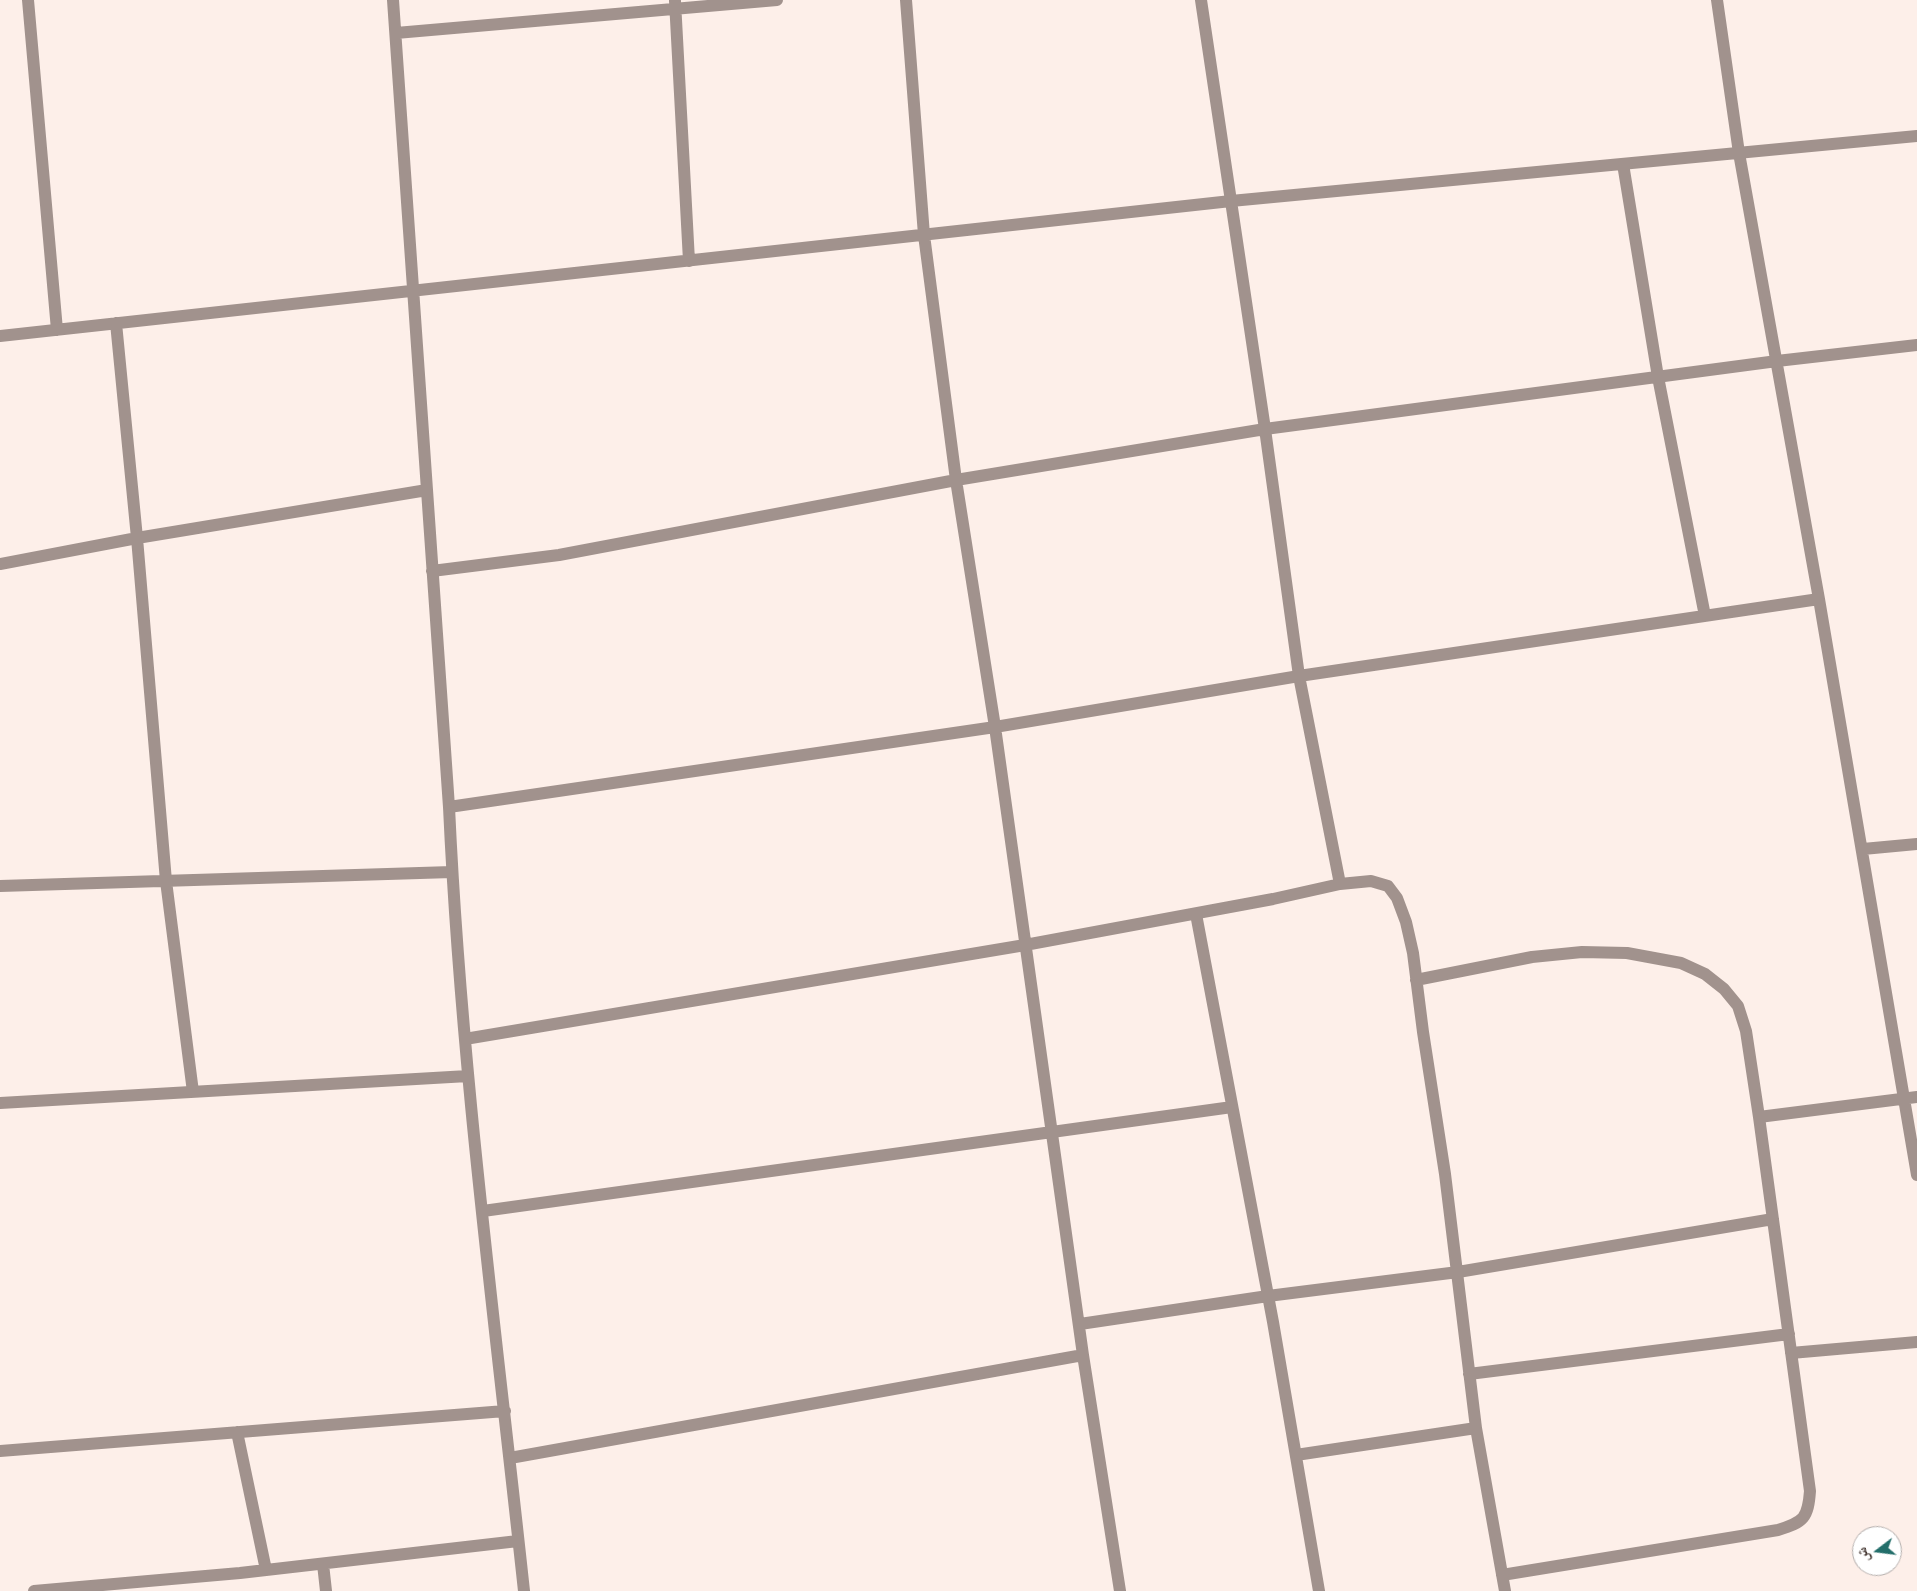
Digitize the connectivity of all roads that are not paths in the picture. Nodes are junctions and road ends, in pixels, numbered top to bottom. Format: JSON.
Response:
{"nodes":[{"id":1,"x":28,"y":0,"type":"edge"},
{"id":2,"x":394,"y":0,"type":"edge"},
{"id":3,"x":777,"y":0,"type":"edge"},
{"id":4,"x":906,"y":0,"type":"edge"},
{"id":5,"x":1201,"y":0,"type":"edge"},
{"id":6,"x":1717,"y":0,"type":"edge"},
{"id":7,"x":676,"y":4,"type":"edge"},
{"id":8,"x":396,"y":32,"type":"junction"},
{"id":9,"x":1917,"y":136,"type":"edge"},
{"id":10,"x":1739,"y":153,"type":"junction"},
{"id":11,"x":1623,"y":164,"type":"junction"},
{"id":12,"x":1231,"y":201,"type":"junction"},
{"id":13,"x":924,"y":235,"type":"junction"},
{"id":14,"x":689,"y":261,"type":"junction"},
{"id":15,"x":414,"y":290,"type":"junction"},
{"id":16,"x":116,"y":323,"type":"junction"},
{"id":17,"x":57,"y":330,"type":"junction"},
{"id":18,"x":0,"y":336,"type":"edge"},
{"id":19,"x":1917,"y":345,"type":"edge"},
{"id":20,"x":1777,"y":361,"type":"junction"},
{"id":21,"x":1658,"y":377,"type":"junction"},
{"id":22,"x":1265,"y":429,"type":"junction"},
{"id":23,"x":956,"y":480,"type":"junction"},
{"id":24,"x":428,"y":490,"type":"junction"},
{"id":25,"x":137,"y":538,"type":"junction"},
{"id":26,"x":0,"y":564,"type":"edge"},
{"id":27,"x":432,"y":571,"type":"junction"},
{"id":28,"x":1819,"y":599,"type":"junction"},
{"id":29,"x":1705,"y":616,"type":"junction"},
{"id":30,"x":1299,"y":676,"type":"junction"},
{"id":31,"x":995,"y":727,"type":"junction"},
{"id":32,"x":449,"y":807,"type":"junction"},
{"id":33,"x":1917,"y":844,"type":"edge"},
{"id":34,"x":1862,"y":848,"type":"junction"},
{"id":35,"x":452,"y":872,"type":"junction"},
{"id":36,"x":166,"y":881,"type":"junction"},
{"id":37,"x":1340,"y":884,"type":"junction"},
{"id":38,"x":0,"y":886,"type":"edge"},
{"id":39,"x":1196,"y":914,"type":"junction"},
{"id":40,"x":1025,"y":945,"type":"junction"},
{"id":41,"x":1416,"y":980,"type":"junction"},
{"id":42,"x":465,"y":1039,"type":"junction"},
{"id":43,"x":468,"y":1076,"type":"junction"},
{"id":44,"x":194,"y":1092,"type":"junction"},
{"id":45,"x":1911,"y":1097,"type":"edge"},
{"id":46,"x":0,"y":1102,"type":"edge"},
{"id":47,"x":1232,"y":1107,"type":"junction"},
{"id":48,"x":1759,"y":1117,"type":"junction"},
{"id":49,"x":1050,"y":1132,"type":"junction"},
{"id":50,"x":1917,"y":1175,"type":"edge"},
{"id":51,"x":483,"y":1211,"type":"junction"},
{"id":52,"x":1773,"y":1219,"type":"junction"},
{"id":53,"x":1458,"y":1272,"type":"junction"},
{"id":54,"x":1268,"y":1296,"type":"junction"},
{"id":55,"x":1080,"y":1324,"type":"junction"},
{"id":56,"x":1789,"y":1334,"type":"junction"},
{"id":57,"x":1917,"y":1342,"type":"edge"},
{"id":58,"x":1791,"y":1353,"type":"junction"},
{"id":59,"x":1083,"y":1355,"type":"junction"},
{"id":60,"x":1469,"y":1374,"type":"junction"},
{"id":61,"x":504,"y":1411,"type":"junction"},
{"id":62,"x":1476,"y":1428,"type":"junction"},
{"id":63,"x":237,"y":1432,"type":"junction"},
{"id":64,"x":0,"y":1451,"type":"edge"},
{"id":65,"x":1296,"y":1455,"type":"junction"},
{"id":66,"x":510,"y":1458,"type":"junction"},
{"id":67,"x":518,"y":1541,"type":"junction"},
{"id":68,"x":323,"y":1564,"type":"junction"},
{"id":69,"x":266,"y":1570,"type":"junction"},
{"id":70,"x":1502,"y":1575,"type":"junction"},
{"id":71,"x":34,"y":1591,"type":"edge"},
{"id":72,"x":326,"y":1591,"type":"edge"},
{"id":73,"x":524,"y":1591,"type":"edge"},
{"id":74,"x":1120,"y":1591,"type":"edge"},
{"id":75,"x":1319,"y":1591,"type":"edge"},
{"id":76,"x":1505,"y":1591,"type":"edge"}],
"edges":[{"from":1,"to":17,"type":"street"},
{"from":2,"to":8,"type":"street"},
{"from":3,"to":7,"type":"street"},
{"from":4,"to":13,"type":"street"},
{"from":5,"to":12,"type":"street"},
{"from":6,"to":10,"type":"street"},
{"from":7,"to":8,"type":"street"},
{"from":7,"to":14,"type":"street"},
{"from":8,"to":15,"type":"street"},
{"from":9,"to":10,"type":"street"},
{"from":10,"to":11,"type":"street"},
{"from":10,"to":20,"type":"street"},
{"from":11,"to":12,"type":"street"},
{"from":11,"to":21,"type":"street"},
{"from":12,"to":13,"type":"street"},
{"from":12,"to":22,"type":"street"},
{"from":13,"to":14,"type":"street"},
{"from":13,"to":23,"type":"street"},
{"from":14,"to":15,"type":"street"},
{"from":15,"to":16,"type":"street"},
{"from":15,"to":24,"type":"street"},
{"from":16,"to":17,"type":"street"},
{"from":16,"to":25,"type":"street"},
{"from":17,"to":18,"type":"street"},
{"from":19,"to":20,"type":"street"},
{"from":20,"to":21,"type":"street"},
{"from":20,"to":28,"type":"street"},
{"from":21,"to":22,"type":"street"},
{"from":21,"to":29,"type":"street"},
{"from":22,"to":23,"type":"street"},
{"from":22,"to":30,"type":"street"},
{"from":23,"to":27,"type":"street"},
{"from":23,"to":31,"type":"street"},
{"from":24,"to":25,"type":"street"},
{"from":24,"to":27,"type":"street"},
{"from":25,"to":26,"type":"street"},
{"from":25,"to":36,"type":"street"},
{"from":27,"to":32,"type":"street"},
{"from":28,"to":29,"type":"street"},
{"from":28,"to":34,"type":"street"},
{"from":29,"to":30,"type":"street"},
{"from":30,"to":31,"type":"street"},
{"from":30,"to":37,"type":"street"},
{"from":31,"to":32,"type":"street"},
{"from":31,"to":40,"type":"street"},
{"from":32,"to":35,"type":"street"},
{"from":33,"to":34,"type":"street"},
{"from":34,"to":45,"type":"street"},
{"from":35,"to":36,"type":"street"},
{"from":35,"to":42,"type":"street"},
{"from":36,"to":38,"type":"street"},
{"from":36,"to":44,"type":"street"},
{"from":37,"to":39,"type":"street"},
{"from":37,"to":41,"type":"street"},
{"from":39,"to":40,"type":"street"},
{"from":39,"to":47,"type":"street"},
{"from":40,"to":42,"type":"street"},
{"from":40,"to":49,"type":"street"},
{"from":41,"to":48,"type":"street"},
{"from":41,"to":53,"type":"street"},
{"from":42,"to":43,"type":"street"},
{"from":43,"to":44,"type":"street"},
{"from":43,"to":51,"type":"street"},
{"from":44,"to":46,"type":"street"},
{"from":45,"to":48,"type":"street"},
{"from":45,"to":50,"type":"street"},
{"from":47,"to":49,"type":"street"},
{"from":47,"to":54,"type":"street"},
{"from":48,"to":52,"type":"street"},
{"from":49,"to":51,"type":"street"},
{"from":49,"to":55,"type":"street"},
{"from":51,"to":61,"type":"street"},
{"from":52,"to":53,"type":"street"},
{"from":52,"to":56,"type":"street"},
{"from":53,"to":54,"type":"street"},
{"from":53,"to":60,"type":"street"},
{"from":54,"to":55,"type":"street"},
{"from":54,"to":65,"type":"street"},
{"from":55,"to":59,"type":"street"},
{"from":56,"to":58,"type":"street"},
{"from":56,"to":60,"type":"street"},
{"from":57,"to":58,"type":"street"},
{"from":58,"to":70,"type":"street"},
{"from":59,"to":66,"type":"street"},
{"from":59,"to":74,"type":"street"},
{"from":60,"to":62,"type":"street"},
{"from":61,"to":63,"type":"street"},
{"from":61,"to":66,"type":"street"},
{"from":62,"to":65,"type":"street"},
{"from":62,"to":70,"type":"street"},
{"from":63,"to":64,"type":"street"},
{"from":63,"to":69,"type":"street"},
{"from":65,"to":75,"type":"street"},
{"from":66,"to":67,"type":"street"},
{"from":67,"to":68,"type":"street"},
{"from":67,"to":73,"type":"street"},
{"from":68,"to":69,"type":"street"},
{"from":68,"to":72,"type":"street"},
{"from":69,"to":71,"type":"street"},
{"from":70,"to":76,"type":"street"}]}
